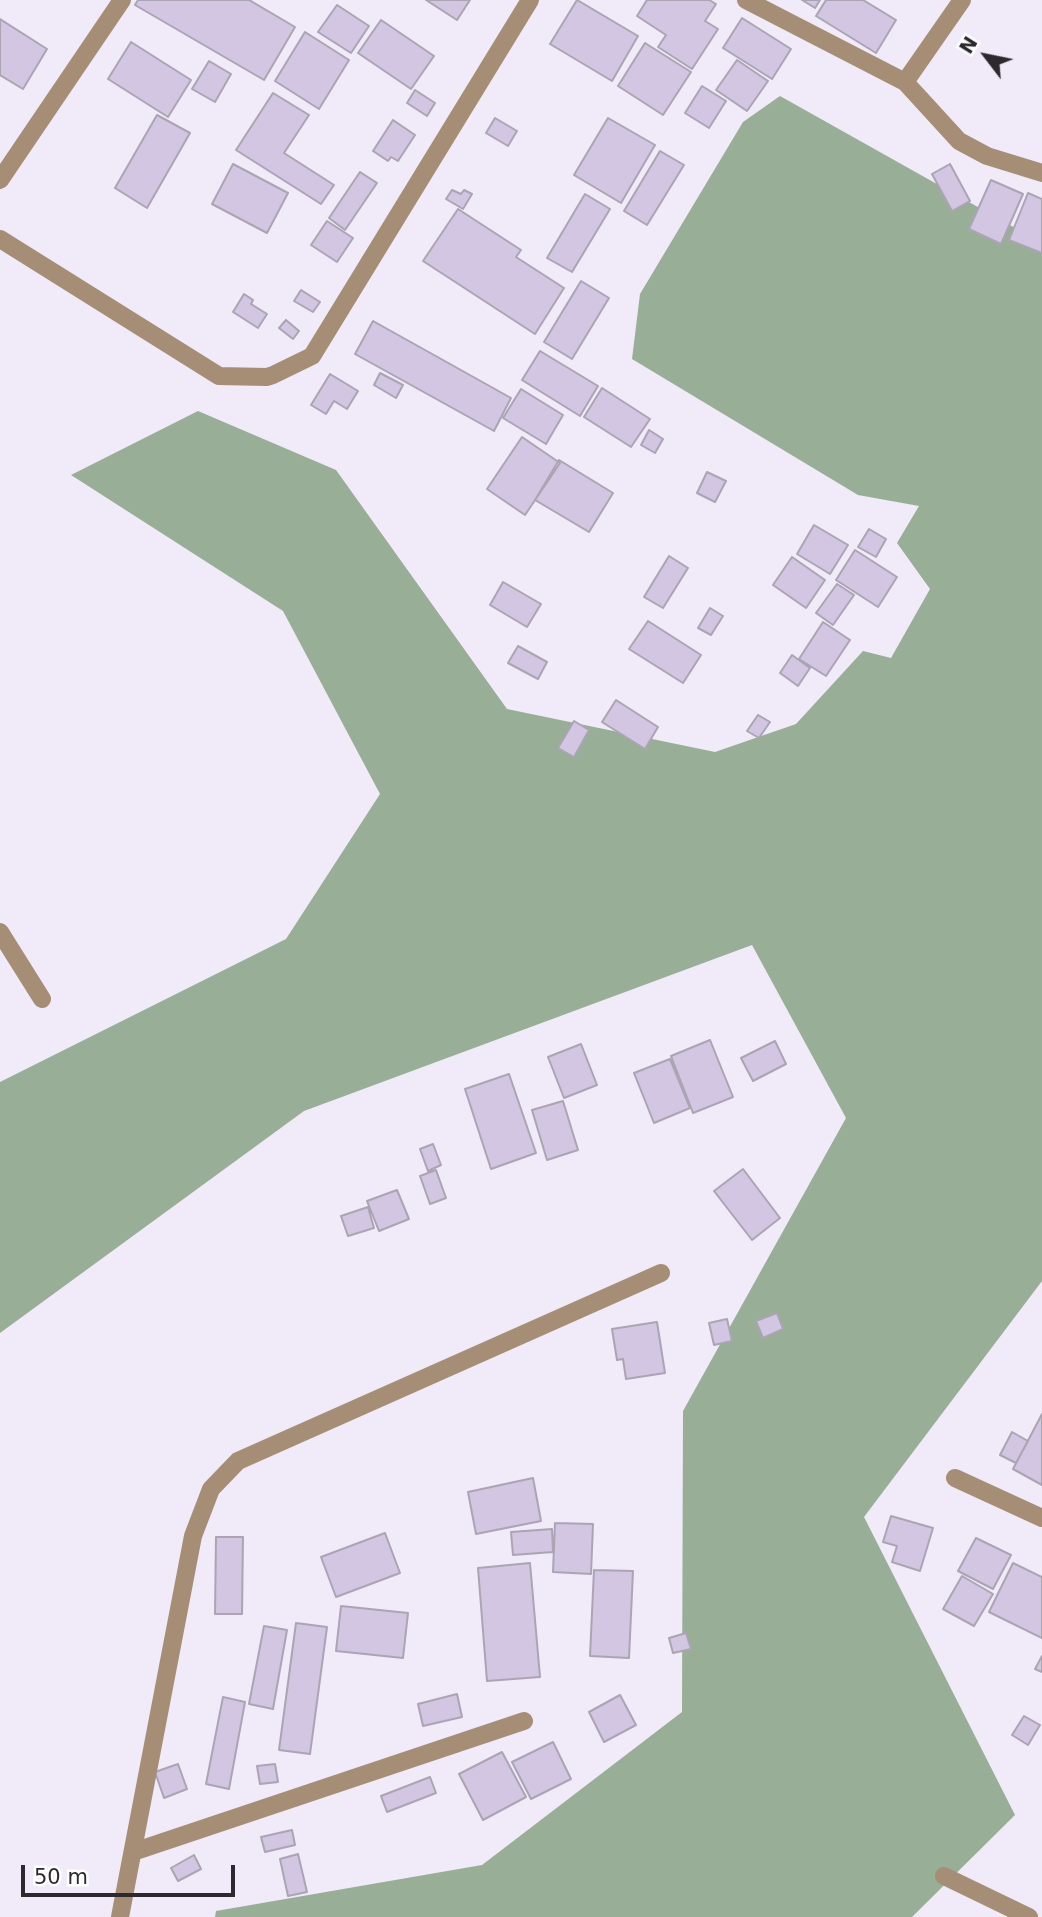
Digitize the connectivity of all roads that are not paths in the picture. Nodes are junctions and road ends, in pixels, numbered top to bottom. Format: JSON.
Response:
{"nodes":[{"id":1,"x":122,"y":0,"type":"edge"},
{"id":2,"x":530,"y":0,"type":"edge"},
{"id":3,"x":746,"y":0,"type":"edge"},
{"id":4,"x":962,"y":0,"type":"edge"},
{"id":5,"x":905,"y":82,"type":"junction"},
{"id":6,"x":1042,"y":173,"type":"edge"},
{"id":7,"x":0,"y":180,"type":"edge"},
{"id":8,"x":0,"y":239,"type":"edge"},
{"id":9,"x":0,"y":932,"type":"edge"},
{"id":10,"x":42,"y":999,"type":"dead end"},
{"id":11,"x":662,"y":1273,"type":"dead end"},
{"id":12,"x":955,"y":1478,"type":"dead end"},
{"id":13,"x":1042,"y":1518,"type":"edge"},
{"id":14,"x":524,"y":1721,"type":"dead end"},
{"id":15,"x":132,"y":1852,"type":"junction"},
{"id":16,"x":944,"y":1876,"type":"dead end"},
{"id":17,"x":120,"y":1917,"type":"edge"},
{"id":18,"x":1029,"y":1917,"type":"edge"}],
"edges":[{"from":1,"to":7,"type":"street"},
{"from":2,"to":8,"type":"street"},
{"from":3,"to":5,"type":"street"},
{"from":4,"to":5,"type":"street"},
{"from":5,"to":6,"type":"street"},
{"from":9,"to":10,"type":"street"},
{"from":11,"to":15,"type":"street"},
{"from":12,"to":13,"type":"street"},
{"from":14,"to":15,"type":"street"},
{"from":15,"to":17,"type":"street"},
{"from":16,"to":18,"type":"street"}]}
